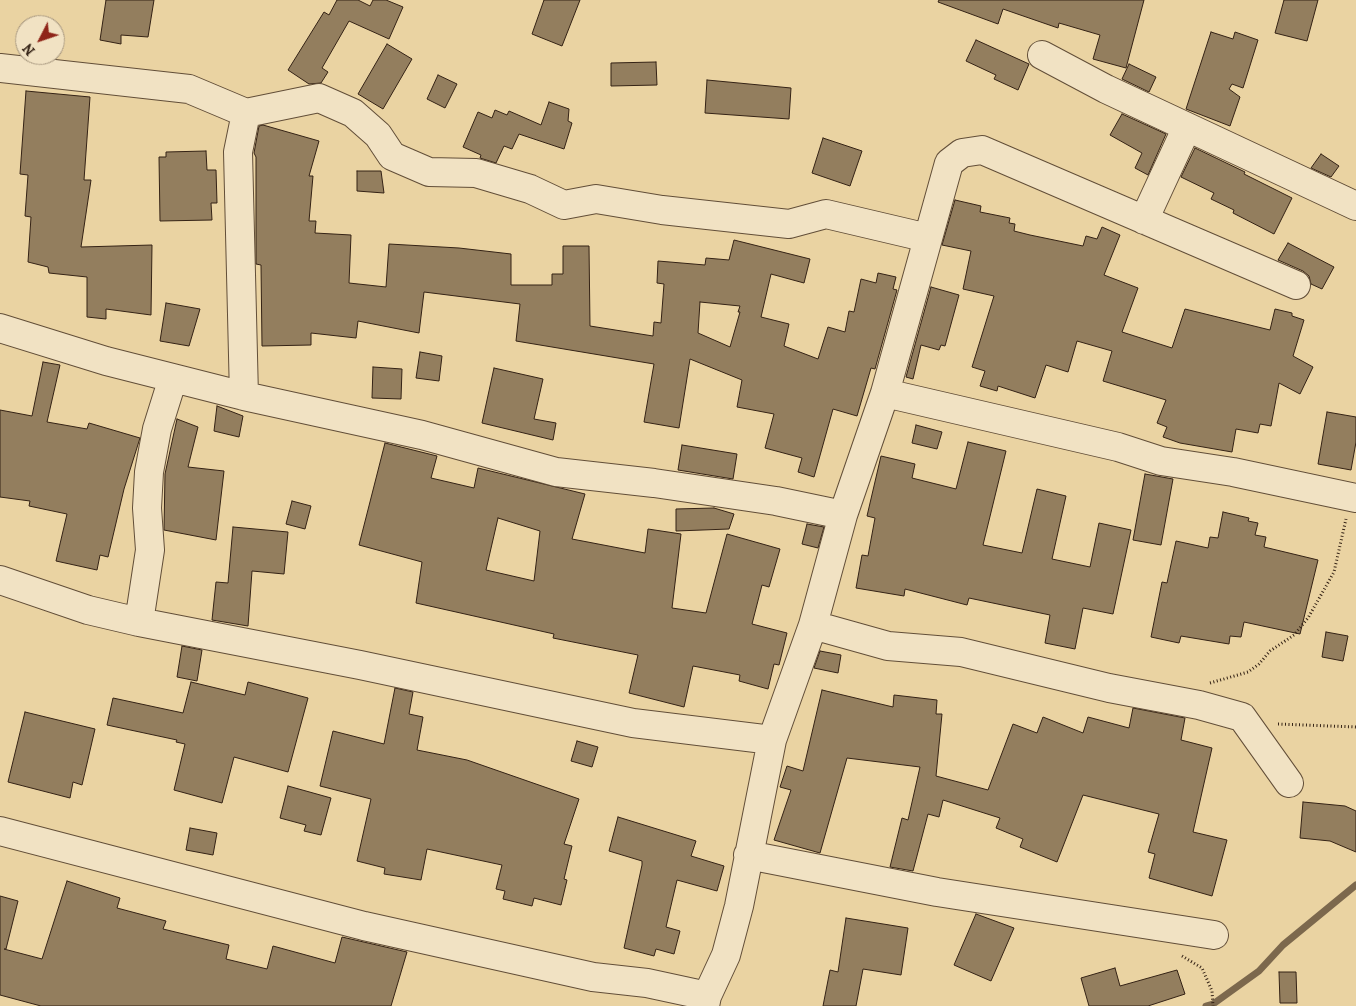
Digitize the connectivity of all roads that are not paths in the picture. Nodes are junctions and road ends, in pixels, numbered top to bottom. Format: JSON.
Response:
{"nodes":[{"id":1,"x":1042,"y":56,"type":"dead end"},
{"id":2,"x":0,"y":68,"type":"edge"},
{"id":3,"x":246,"y":113,"type":"junction"},
{"id":4,"x":1187,"y":127,"type":"junction"},
{"id":5,"x":1356,"y":206,"type":"edge"},
{"id":6,"x":1144,"y":220,"type":"junction"},
{"id":7,"x":928,"y":238,"type":"junction"},
{"id":8,"x":1296,"y":285,"type":"dead end"},
{"id":9,"x":0,"y":328,"type":"edge"},
{"id":10,"x":172,"y":378,"type":"junction"},
{"id":11,"x":885,"y":392,"type":"junction"},
{"id":12,"x":244,"y":396,"type":"junction"},
{"id":13,"x":1354,"y":497,"type":"edge"},
{"id":14,"x":843,"y":515,"type":"junction"},
{"id":15,"x":0,"y":580,"type":"edge"},
{"id":16,"x":139,"y":622,"type":"junction"},
{"id":17,"x":813,"y":625,"type":"junction"},
{"id":18,"x":772,"y":740,"type":"junction"},
{"id":19,"x":1289,"y":783,"type":"dead end"},
{"id":20,"x":0,"y":831,"type":"edge"},
{"id":21,"x":748,"y":855,"type":"junction"},
{"id":22,"x":1214,"y":935,"type":"dead end"},
{"id":23,"x":706,"y":1001,"type":"edge"}],
"edges":[{"from":1,"to":4,"type":"street"},
{"from":2,"to":3,"type":"street"},
{"from":3,"to":7,"type":"street"},
{"from":3,"to":12,"type":"street"},
{"from":4,"to":5,"type":"street"},
{"from":4,"to":6,"type":"street"},
{"from":6,"to":7,"type":"street"},
{"from":6,"to":8,"type":"street"},
{"from":7,"to":11,"type":"street"},
{"from":9,"to":10,"type":"street"},
{"from":10,"to":12,"type":"street"},
{"from":10,"to":16,"type":"street"},
{"from":11,"to":13,"type":"street"},
{"from":11,"to":14,"type":"street"},
{"from":12,"to":14,"type":"street"},
{"from":14,"to":17,"type":"street"},
{"from":15,"to":16,"type":"street"},
{"from":16,"to":18,"type":"street"},
{"from":17,"to":18,"type":"street"},
{"from":17,"to":19,"type":"street"},
{"from":18,"to":21,"type":"street"},
{"from":20,"to":23,"type":"street"},
{"from":21,"to":22,"type":"street"},
{"from":21,"to":23,"type":"street"}]}
